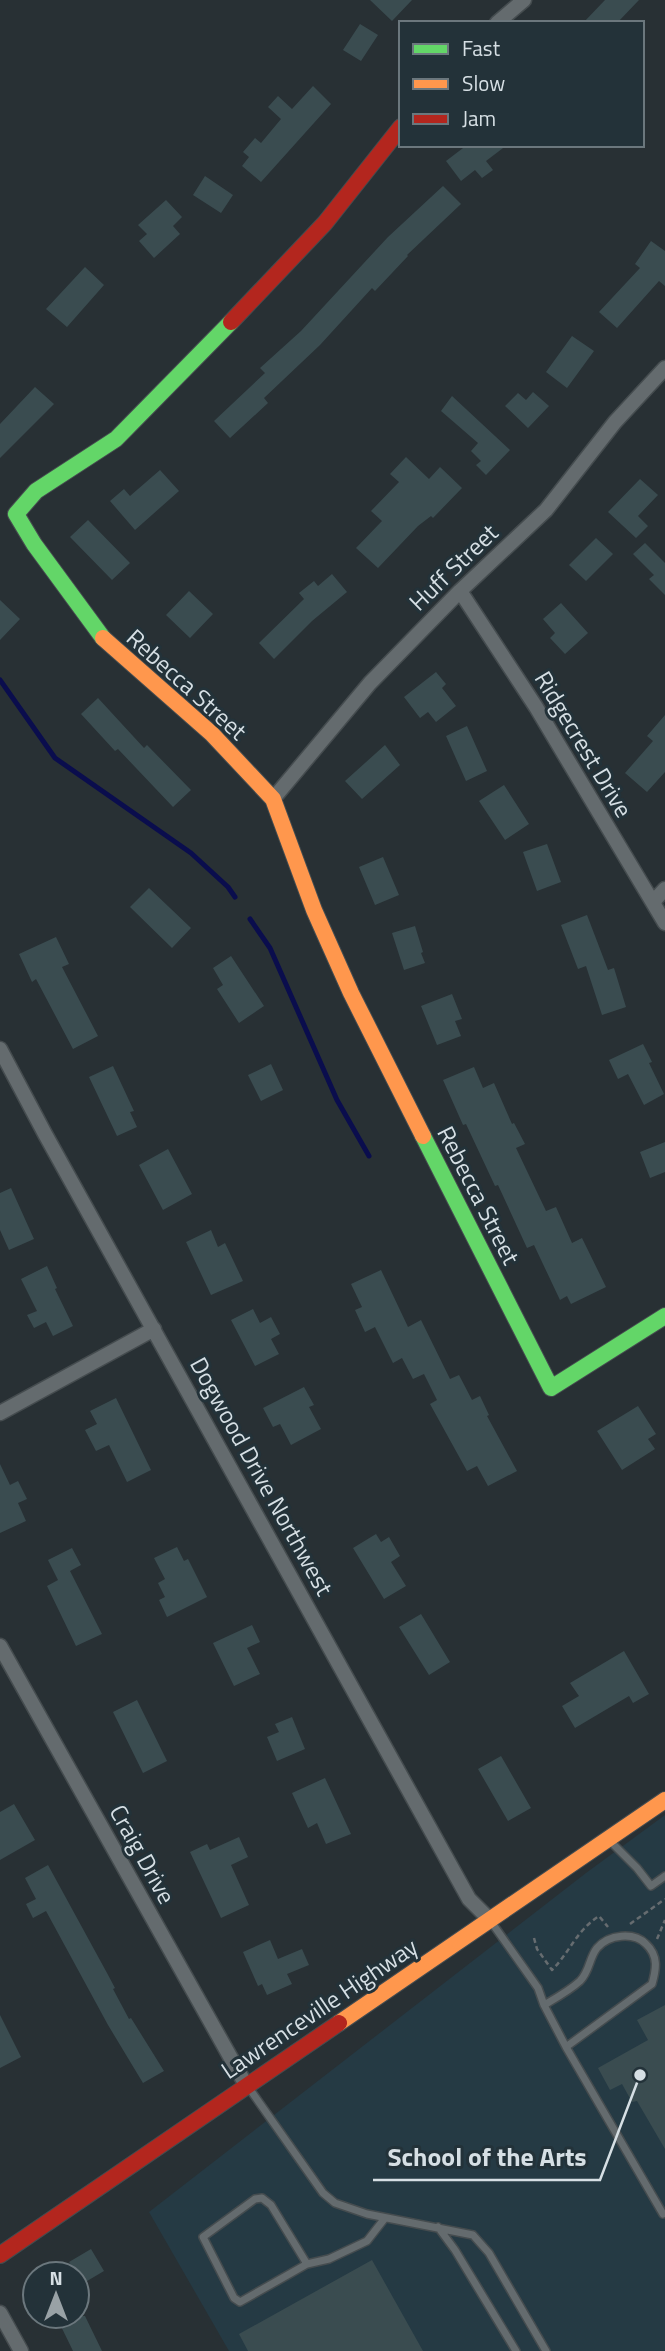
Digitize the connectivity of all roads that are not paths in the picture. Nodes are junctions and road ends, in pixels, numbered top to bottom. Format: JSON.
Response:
{"nodes":[{"id":1,"x":524,"y":0,"type":"edge"},
{"id":2,"x":499,"y":21,"type":"edge"},
{"id":3,"x":399,"y":130,"type":"edge"},
{"id":4,"x":665,"y":368,"type":"edge"},
{"id":5,"x":460,"y":591,"type":"junction"},
{"id":6,"x":273,"y":799,"type":"junction"},
{"id":7,"x":665,"y":889,"type":"edge"},
{"id":8,"x":653,"y":902,"type":"junction"},
{"id":9,"x":665,"y":923,"type":"edge"},
{"id":10,"x":0,"y":1049,"type":"edge"},
{"id":11,"x":665,"y":1315,"type":"edge"},
{"id":12,"x":155,"y":1329,"type":"junction"},
{"id":13,"x":0,"y":1413,"type":"edge"},
{"id":14,"x":0,"y":1646,"type":"edge"},
{"id":15,"x":665,"y":1800,"type":"edge"},
{"id":16,"x":608,"y":1839,"type":"junction"},
{"id":17,"x":665,"y":1876,"type":"edge"},
{"id":18,"x":490,"y":1920,"type":"junction"},
{"id":19,"x":544,"y":2005,"type":"junction"},
{"id":20,"x":566,"y":2047,"type":"junction"},
{"id":21,"x":246,"y":2085,"type":"junction"},
{"id":22,"x":663,"y":2214,"type":"dead end"},
{"id":23,"x":385,"y":2218,"type":"junction"},
{"id":24,"x":437,"y":2227,"type":"junction"},
{"id":25,"x":0,"y":2255,"type":"edge"},
{"id":26,"x":307,"y":2264,"type":"junction"},
{"id":27,"x":0,"y":2313,"type":"edge"},
{"id":28,"x":21,"y":2351,"type":"edge"},
{"id":29,"x":516,"y":2351,"type":"edge"},
{"id":30,"x":546,"y":2351,"type":"edge"}],
"edges":[{"from":1,"to":2,"type":"street"},
{"from":3,"to":6,"type":"street","name":"Rebecca Street"},
{"from":4,"to":5,"type":"street","name":"Huff Street"},
{"from":5,"to":6,"type":"street","name":"Huff Street"},
{"from":5,"to":8,"type":"street","name":"Ridgecrest Drive"},
{"from":6,"to":11,"type":"street","name":"Rebecca Street"},
{"from":7,"to":8,"type":"street"},
{"from":8,"to":9,"type":"street","name":"Ridgecrest Drive"},
{"from":10,"to":12,"type":"street","name":"Dogwood Drive Northwest"},
{"from":12,"to":13,"type":"street"},
{"from":12,"to":18,"type":"street","name":"Dogwood Drive Northwest"},
{"from":14,"to":21,"type":"street","name":"Craig Drive"},
{"from":15,"to":16,"type":"street","name":"Lawrenceville Highway"},
{"from":16,"to":17,"type":"lane"},
{"from":16,"to":18,"type":"street","name":"Lawrenceville Highway"},
{"from":18,"to":19,"type":"lane"},
{"from":18,"to":21,"type":"street","name":"Lawrenceville Highway"},
{"from":19,"to":20,"type":"lane"},
{"from":19,"to":20,"type":"lane"},
{"from":20,"to":22,"type":"lane"},
{"from":21,"to":23,"type":"lane"},
{"from":21,"to":25,"type":"street","name":"Lawrenceville Highway"},
{"from":23,"to":24,"type":"lane"},
{"from":23,"to":26,"type":"lane"},
{"from":24,"to":29,"type":"lane"},
{"from":24,"to":30,"type":"lane"},
{"from":26,"to":26,"type":"lane"},
{"from":27,"to":28,"type":"street"}]}
